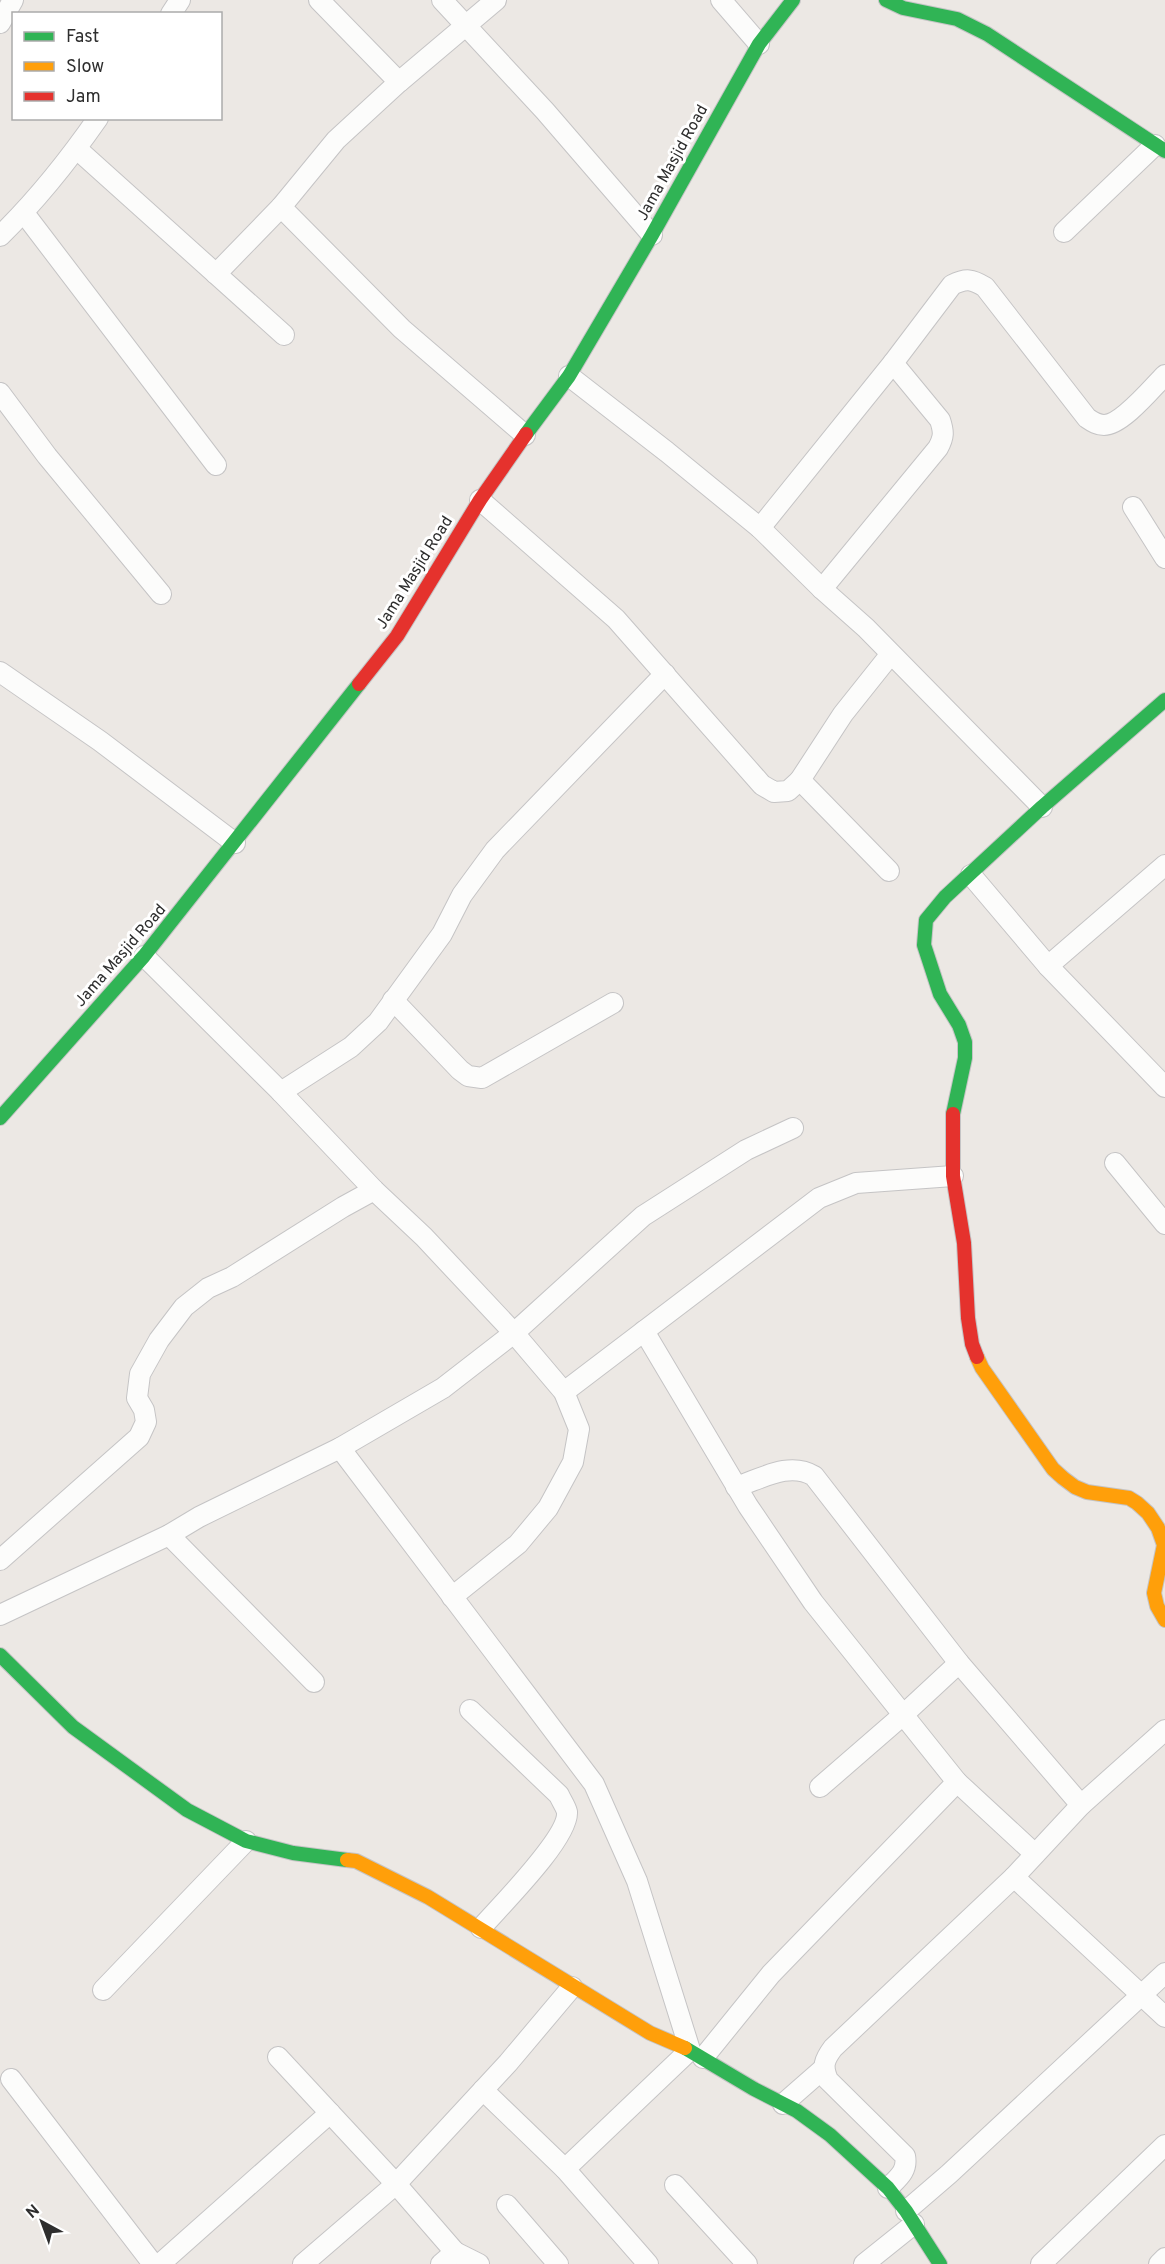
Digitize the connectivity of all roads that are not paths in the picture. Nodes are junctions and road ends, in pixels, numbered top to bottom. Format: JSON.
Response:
{"nodes":[{"id":1,"x":13,"y":0,"type":"edge"},
{"id":2,"x":319,"y":0,"type":"edge"},
{"id":3,"x":442,"y":0,"type":"edge"},
{"id":4,"x":496,"y":0,"type":"edge"},
{"id":5,"x":720,"y":0,"type":"edge"},
{"id":6,"x":793,"y":0,"type":"edge"},
{"id":7,"x":886,"y":0,"type":"edge"},
{"id":8,"x":0,"y":23,"type":"edge"},
{"id":9,"x":467,"y":25,"type":"junction"},
{"id":10,"x":759,"y":44,"type":"junction"},
{"id":11,"x":399,"y":82,"type":"junction"},
{"id":12,"x":97,"y":120,"type":"edge"},
{"id":13,"x":1160,"y":148,"type":"edge"},
{"id":14,"x":77,"y":149,"type":"junction"},
{"id":15,"x":281,"y":207,"type":"junction"},
{"id":16,"x":24,"y":213,"type":"junction"},
{"id":17,"x":1064,"y":232,"type":"dead end"},
{"id":18,"x":652,"y":235,"type":"junction"},
{"id":19,"x":0,"y":236,"type":"edge"},
{"id":20,"x":216,"y":274,"type":"junction"},
{"id":21,"x":284,"y":335,"type":"dead end"},
{"id":22,"x":893,"y":363,"type":"junction"},
{"id":23,"x":1165,"y":375,"type":"edge"},
{"id":24,"x":569,"y":376,"type":"junction"},
{"id":25,"x":0,"y":393,"type":"edge"},
{"id":26,"x":525,"y":435,"type":"junction"},
{"id":27,"x":216,"y":465,"type":"dead end"},
{"id":28,"x":480,"y":500,"type":"junction"},
{"id":29,"x":1133,"y":507,"type":"dead end"},
{"id":30,"x":760,"y":528,"type":"junction"},
{"id":31,"x":1165,"y":558,"type":"edge"},
{"id":32,"x":822,"y":589,"type":"junction"},
{"id":33,"x":161,"y":594,"type":"dead end"},
{"id":34,"x":890,"y":655,"type":"junction"},
{"id":35,"x":0,"y":672,"type":"edge"},
{"id":36,"x":665,"y":674,"type":"junction"},
{"id":37,"x":1165,"y":700,"type":"edge"},
{"id":38,"x":800,"y":780,"type":"junction"},
{"id":39,"x":1042,"y":807,"type":"junction"},
{"id":40,"x":235,"y":843,"type":"junction"},
{"id":41,"x":1165,"y":865,"type":"edge"},
{"id":42,"x":889,"y":871,"type":"dead end"},
{"id":43,"x":971,"y":875,"type":"junction"},
{"id":44,"x":144,"y":956,"type":"junction"},
{"id":45,"x":1048,"y":966,"type":"junction"},
{"id":46,"x":393,"y":1000,"type":"junction"},
{"id":47,"x":613,"y":1003,"type":"dead end"},
{"id":48,"x":1165,"y":1087,"type":"edge"},
{"id":49,"x":281,"y":1092,"type":"junction"},
{"id":50,"x":0,"y":1117,"type":"edge"},
{"id":51,"x":793,"y":1128,"type":"dead end"},
{"id":52,"x":1114,"y":1163,"type":"dead end"},
{"id":53,"x":953,"y":1176,"type":"junction"},
{"id":54,"x":374,"y":1190,"type":"junction"},
{"id":55,"x":1165,"y":1224,"type":"edge"},
{"id":56,"x":644,"y":1331,"type":"junction"},
{"id":57,"x":514,"y":1333,"type":"junction"},
{"id":58,"x":564,"y":1392,"type":"junction"},
{"id":59,"x":340,"y":1448,"type":"junction"},
{"id":60,"x":736,"y":1487,"type":"junction"},
{"id":61,"x":169,"y":1535,"type":"junction"},
{"id":62,"x":0,"y":1560,"type":"edge"},
{"id":63,"x":452,"y":1597,"type":"junction"},
{"id":64,"x":0,"y":1615,"type":"edge"},
{"id":65,"x":1165,"y":1620,"type":"edge"},
{"id":66,"x":0,"y":1655,"type":"edge"},
{"id":67,"x":959,"y":1663,"type":"junction"},
{"id":68,"x":314,"y":1682,"type":"dead end"},
{"id":69,"x":470,"y":1710,"type":"dead end"},
{"id":70,"x":903,"y":1715,"type":"junction"},
{"id":71,"x":1165,"y":1730,"type":"edge"},
{"id":72,"x":957,"y":1782,"type":"junction"},
{"id":73,"x":820,"y":1787,"type":"dead end"},
{"id":74,"x":1081,"y":1805,"type":"junction"},
{"id":75,"x":246,"y":1841,"type":"junction"},
{"id":76,"x":1035,"y":1854,"type":"junction"},
{"id":77,"x":1014,"y":1878,"type":"junction"},
{"id":78,"x":481,"y":1928,"type":"junction"},
{"id":79,"x":1165,"y":1973,"type":"edge"},
{"id":80,"x":572,"y":1987,"type":"junction"},
{"id":81,"x":103,"y":1990,"type":"dead end"},
{"id":82,"x":1142,"y":1995,"type":"junction"},
{"id":83,"x":1165,"y":2017,"type":"edge"},
{"id":84,"x":697,"y":2054,"type":"junction"},
{"id":85,"x":278,"y":2057,"type":"dead end"},
{"id":86,"x":823,"y":2069,"type":"junction"},
{"id":87,"x":10,"y":2079,"type":"dead end"},
{"id":88,"x":483,"y":2090,"type":"junction"},
{"id":89,"x":783,"y":2104,"type":"junction"},
{"id":90,"x":330,"y":2113,"type":"junction"},
{"id":91,"x":1165,"y":2145,"type":"edge"},
{"id":92,"x":565,"y":2169,"type":"junction"},
{"id":93,"x":396,"y":2184,"type":"junction"},
{"id":94,"x":675,"y":2185,"type":"dead end"},
{"id":95,"x":888,"y":2188,"type":"junction"},
{"id":96,"x":507,"y":2205,"type":"dead end"},
{"id":97,"x":910,"y":2218,"type":"junction"},
{"id":98,"x":448,"y":2258,"type":"edge"},
{"id":99,"x":1165,"y":2259,"type":"edge"},
{"id":100,"x":153,"y":2264,"type":"edge"},
{"id":101,"x":160,"y":2264,"type":"edge"},
{"id":102,"x":303,"y":2264,"type":"edge"},
{"id":103,"x":479,"y":2264,"type":"edge"},
{"id":104,"x":558,"y":2264,"type":"edge"},
{"id":105,"x":648,"y":2264,"type":"edge"},
{"id":106,"x":747,"y":2264,"type":"edge"},
{"id":107,"x":864,"y":2264,"type":"edge"},
{"id":108,"x":940,"y":2264,"type":"edge"},
{"id":109,"x":1041,"y":2264,"type":"edge"},
{"id":110,"x":1160,"y":2264,"type":"edge"}],
"edges":[{"from":1,"to":8,"type":"street"},
{"from":2,"to":11,"type":"street"},
{"from":3,"to":9,"type":"street"},
{"from":4,"to":9,"type":"street"},
{"from":5,"to":10,"type":"street"},
{"from":6,"to":10,"type":"street","name":"Jama Masjid Road"},
{"from":7,"to":13,"type":"street"},
{"from":9,"to":11,"type":"street"},
{"from":9,"to":18,"type":"street"},
{"from":10,"to":18,"type":"street","name":"Jama Masjid Road"},
{"from":11,"to":15,"type":"street"},
{"from":12,"to":14,"type":"street"},
{"from":13,"to":17,"type":"street"},
{"from":14,"to":16,"type":"street"},
{"from":14,"to":20,"type":"street"},
{"from":15,"to":20,"type":"street"},
{"from":15,"to":26,"type":"street"},
{"from":16,"to":19,"type":"street"},
{"from":16,"to":27,"type":"street"},
{"from":18,"to":24,"type":"street","name":"Jama Masjid Road"},
{"from":20,"to":21,"type":"street"},
{"from":22,"to":23,"type":"street"},
{"from":22,"to":30,"type":"street"},
{"from":22,"to":32,"type":"street"},
{"from":24,"to":26,"type":"street","name":"Jama Masjid Road"},
{"from":24,"to":30,"type":"street"},
{"from":25,"to":33,"type":"street"},
{"from":26,"to":28,"type":"street","name":"Jama Masjid Road"},
{"from":28,"to":36,"type":"street"},
{"from":28,"to":40,"type":"street","name":"Jama Masjid Road"},
{"from":29,"to":31,"type":"street"},
{"from":30,"to":32,"type":"street"},
{"from":32,"to":34,"type":"street"},
{"from":34,"to":38,"type":"street"},
{"from":34,"to":39,"type":"street"},
{"from":35,"to":40,"type":"street"},
{"from":36,"to":38,"type":"street"},
{"from":36,"to":46,"type":"street"},
{"from":37,"to":39,"type":"street"},
{"from":38,"to":42,"type":"street"},
{"from":39,"to":43,"type":"street"},
{"from":40,"to":44,"type":"street","name":"Jama Masjid Road"},
{"from":41,"to":45,"type":"street"},
{"from":43,"to":45,"type":"street"},
{"from":43,"to":53,"type":"street"},
{"from":44,"to":49,"type":"street"},
{"from":44,"to":50,"type":"street","name":"Jama Masjid Road"},
{"from":45,"to":48,"type":"street"},
{"from":46,"to":47,"type":"street"},
{"from":46,"to":49,"type":"street"},
{"from":49,"to":54,"type":"street"},
{"from":51,"to":57,"type":"street"},
{"from":52,"to":55,"type":"street"},
{"from":53,"to":56,"type":"street"},
{"from":53,"to":65,"type":"street"},
{"from":54,"to":57,"type":"street"},
{"from":54,"to":62,"type":"street"},
{"from":56,"to":58,"type":"street"},
{"from":56,"to":60,"type":"street"},
{"from":57,"to":58,"type":"street"},
{"from":57,"to":59,"type":"street"},
{"from":58,"to":63,"type":"street"},
{"from":59,"to":61,"type":"street"},
{"from":59,"to":63,"type":"street"},
{"from":60,"to":67,"type":"street"},
{"from":60,"to":70,"type":"street"},
{"from":61,"to":64,"type":"street"},
{"from":61,"to":68,"type":"street"},
{"from":63,"to":84,"type":"street"},
{"from":66,"to":75,"type":"street"},
{"from":67,"to":70,"type":"street"},
{"from":67,"to":74,"type":"street"},
{"from":69,"to":78,"type":"street"},
{"from":70,"to":72,"type":"street"},
{"from":70,"to":73,"type":"street"},
{"from":71,"to":74,"type":"street"},
{"from":72,"to":76,"type":"street"},
{"from":72,"to":84,"type":"street"},
{"from":74,"to":76,"type":"street"},
{"from":75,"to":78,"type":"street"},
{"from":75,"to":81,"type":"street"},
{"from":76,"to":77,"type":"street"},
{"from":77,"to":82,"type":"street"},
{"from":77,"to":86,"type":"street"},
{"from":78,"to":80,"type":"street"},
{"from":79,"to":82,"type":"street"},
{"from":80,"to":84,"type":"street"},
{"from":80,"to":88,"type":"street"},
{"from":82,"to":83,"type":"street"},
{"from":82,"to":97,"type":"street"},
{"from":84,"to":89,"type":"street"},
{"from":84,"to":92,"type":"street"},
{"from":85,"to":90,"type":"street"},
{"from":86,"to":89,"type":"street"},
{"from":86,"to":95,"type":"street"},
{"from":87,"to":100,"type":"street"},
{"from":88,"to":92,"type":"street"},
{"from":88,"to":93,"type":"street"},
{"from":89,"to":95,"type":"street"},
{"from":90,"to":93,"type":"street"},
{"from":90,"to":101,"type":"street"},
{"from":91,"to":109,"type":"street"},
{"from":92,"to":105,"type":"street"},
{"from":93,"to":98,"type":"street"},
{"from":93,"to":102,"type":"street"},
{"from":94,"to":106,"type":"street"},
{"from":95,"to":97,"type":"street"},
{"from":96,"to":104,"type":"street"},
{"from":97,"to":107,"type":"street"},
{"from":97,"to":108,"type":"street"},
{"from":98,"to":103,"type":"street"},
{"from":99,"to":110,"type":"street"}]}
